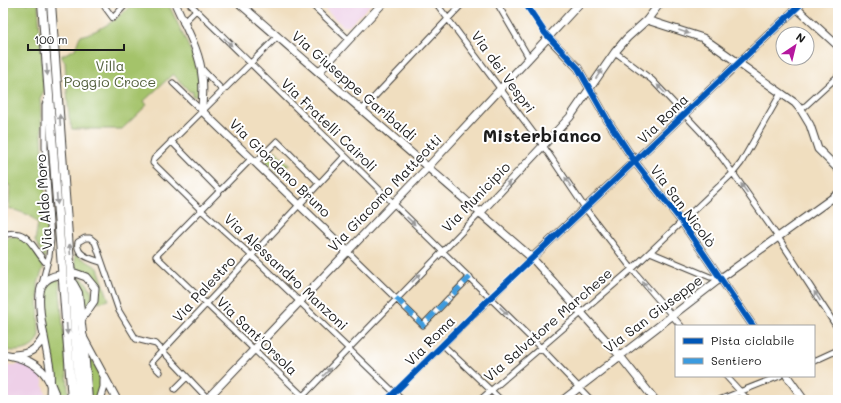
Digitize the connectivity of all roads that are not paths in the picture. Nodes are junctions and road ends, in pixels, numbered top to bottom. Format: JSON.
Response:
{"nodes":[{"id":1,"x":42,"y":3,"type":"edge"},
{"id":2,"x":51,"y":3,"type":"edge"},
{"id":3,"x":102,"y":3,"type":"edge"},
{"id":4,"x":128,"y":3,"type":"edge"},
{"id":5,"x":175,"y":3,"type":"edge"},
{"id":6,"x":189,"y":3,"type":"edge"},
{"id":7,"x":239,"y":3,"type":"edge"},
{"id":8,"x":310,"y":3,"type":"edge"},
{"id":9,"x":382,"y":3,"type":"edge"},
{"id":10,"x":436,"y":3,"type":"edge"},
{"id":11,"x":463,"y":3,"type":"edge"},
{"id":12,"x":497,"y":3,"type":"edge"},
{"id":13,"x":525,"y":3,"type":"edge"},
{"id":14,"x":580,"y":3,"type":"edge"},
{"id":15,"x":660,"y":3,"type":"edge"},
{"id":16,"x":791,"y":3,"type":"edge"},
{"id":17,"x":799,"y":6,"type":"edge"},
{"id":18,"x":198,"y":12,"type":"junction"},
{"id":19,"x":448,"y":18,"type":"junction"},
{"id":20,"x":647,"y":20,"type":"junction"},
{"id":21,"x":183,"y":23,"type":"junction"},
{"id":22,"x":278,"y":36,"type":"junction"},
{"id":23,"x":548,"y":37,"type":"junction"},
{"id":24,"x":349,"y":40,"type":"junction"},
{"id":25,"x":838,"y":46,"type":"edge"},
{"id":26,"x":615,"y":52,"type":"junction"},
{"id":27,"x":529,"y":58,"type":"junction"},
{"id":28,"x":250,"y":64,"type":"junction"},
{"id":29,"x":738,"y":64,"type":"junction"},
{"id":30,"x":201,"y":68,"type":"junction"},
{"id":31,"x":319,"y":72,"type":"junction"},
{"id":32,"x":838,"y":76,"type":"edge"},
{"id":33,"x":174,"y":83,"type":"dead end"},
{"id":34,"x":590,"y":88,"type":"junction"},
{"id":35,"x":224,"y":89,"type":"junction"},
{"id":36,"x":501,"y":90,"type":"junction"},
{"id":37,"x":49,"y":92,"type":"junction"},
{"id":38,"x":781,"y":93,"type":"junction"},
{"id":39,"x":362,"y":110,"type":"junction"},
{"id":40,"x":801,"y":110,"type":"junction"},
{"id":41,"x":202,"y":113,"type":"junction"},
{"id":42,"x":685,"y":114,"type":"junction"},
{"id":43,"x":171,"y":141,"type":"junction"},
{"id":44,"x":544,"y":147,"type":"junction"},
{"id":45,"x":344,"y":157,"type":"junction"},
{"id":46,"x":253,"y":161,"type":"junction"},
{"id":47,"x":635,"y":162,"type":"junction"},
{"id":48,"x":428,"y":167,"type":"junction"},
{"id":49,"x":838,"y":169,"type":"edge"},
{"id":50,"x":733,"y":174,"type":"junction"},
{"id":51,"x":319,"y":183,"type":"junction"},
{"id":52,"x":220,"y":190,"type":"junction"},
{"id":53,"x":838,"y":194,"type":"edge"},
{"id":54,"x":393,"y":204,"type":"junction"},
{"id":55,"x":298,"y":205,"type":"junction"},
{"id":56,"x":585,"y":208,"type":"junction"},
{"id":57,"x":201,"y":210,"type":"junction"},
{"id":58,"x":480,"y":213,"type":"junction"},
{"id":59,"x":682,"y":222,"type":"junction"},
{"id":60,"x":3,"y":235,"type":"edge"},
{"id":61,"x":778,"y":237,"type":"junction"},
{"id":62,"x":442,"y":251,"type":"junction"},
{"id":63,"x":347,"y":252,"type":"junction"},
{"id":64,"x":650,"y":252,"type":"junction"},
{"id":65,"x":252,"y":256,"type":"junction"},
{"id":66,"x":532,"y":258,"type":"junction"},
{"id":67,"x":47,"y":264,"type":"junction"},
{"id":68,"x":101,"y":264,"type":"junction"},
{"id":69,"x":632,"y":268,"type":"junction"},
{"id":70,"x":59,"y":275,"type":"dead end"},
{"id":71,"x":73,"y":277,"type":"junction"},
{"id":72,"x":470,"y":277,"type":"junction"},
{"id":73,"x":721,"y":278,"type":"junction"},
{"id":74,"x":42,"y":284,"type":"junction"},
{"id":75,"x":396,"y":298,"type":"junction"},
{"id":76,"x":490,"y":298,"type":"junction"},
{"id":77,"x":300,"y":302,"type":"junction"},
{"id":78,"x":207,"y":304,"type":"junction"},
{"id":79,"x":582,"y":313,"type":"junction"},
{"id":80,"x":672,"y":316,"type":"junction"},
{"id":81,"x":81,"y":320,"type":"junction"},
{"id":82,"x":680,"y":325,"type":"edge"},
{"id":83,"x":752,"y":325,"type":"edge"},
{"id":84,"x":838,"y":329,"type":"edge"},
{"id":85,"x":44,"y":336,"type":"junction"},
{"id":86,"x":83,"y":337,"type":"junction"},
{"id":87,"x":443,"y":345,"type":"junction"},
{"id":88,"x":350,"y":348,"type":"junction"},
{"id":89,"x":541,"y":348,"type":"junction"},
{"id":90,"x":254,"y":350,"type":"junction"},
{"id":91,"x":838,"y":350,"type":"edge"},
{"id":92,"x":163,"y":351,"type":"junction"},
{"id":93,"x":3,"y":354,"type":"edge"},
{"id":94,"x":13,"y":356,"type":"junction"},
{"id":95,"x":620,"y":356,"type":"junction"},
{"id":96,"x":815,"y":361,"type":"edge"},
{"id":97,"x":160,"y":372,"type":"dead end"},
{"id":98,"x":104,"y":377,"type":"junction"},
{"id":99,"x":187,"y":377,"type":"junction"},
{"id":100,"x":727,"y":377,"type":"edge"},
{"id":101,"x":778,"y":377,"type":"edge"},
{"id":102,"x":788,"y":377,"type":"edge"},
{"id":103,"x":50,"y":383,"type":"junction"},
{"id":104,"x":579,"y":387,"type":"junction"},
{"id":105,"x":175,"y":389,"type":"dead end"},
{"id":106,"x":491,"y":390,"type":"junction"},
{"id":107,"x":395,"y":392,"type":"junction"},
{"id":108,"x":740,"y":392,"type":"junction"},
{"id":109,"x":303,"y":399,"type":"edge"},
{"id":110,"x":50,"y":400,"type":"edge"},
{"id":111,"x":57,"y":400,"type":"edge"},
{"id":112,"x":72,"y":400,"type":"edge"},
{"id":113,"x":80,"y":400,"type":"edge"},
{"id":114,"x":88,"y":400,"type":"edge"},
{"id":115,"x":100,"y":400,"type":"edge"},
{"id":116,"x":117,"y":400,"type":"edge"},
{"id":117,"x":207,"y":400,"type":"edge"},
{"id":118,"x":387,"y":400,"type":"edge"},
{"id":119,"x":402,"y":400,"type":"edge"},
{"id":120,"x":480,"y":400,"type":"edge"},
{"id":121,"x":501,"y":400,"type":"edge"},
{"id":122,"x":563,"y":400,"type":"edge"},
{"id":123,"x":591,"y":400,"type":"edge"},
{"id":124,"x":655,"y":400,"type":"edge"},
{"id":125,"x":719,"y":400,"type":"edge"},
{"id":126,"x":748,"y":400,"type":"edge"},
{"id":127,"x":804,"y":400,"type":"edge"}],
"edges":[{"from":1,"to":37,"type":"main road","name":"Via Aldo Moro","one_way":true},
{"from":71,"to":2,"type":"main road","name":"Via Aldo Moro","one_way":true},
{"from":3,"to":4,"type":"street"},
{"from":5,"to":21,"type":"main road"},
{"from":6,"to":18,"type":"street","name":"Via Fratelli Cairoli"},
{"from":7,"to":22,"type":"main road","name":"Via Giuseppe Garibaldi"},
{"from":8,"to":24,"type":"street"},
{"from":9,"to":24,"type":"main road"},
{"from":10,"to":19,"type":"street","name":"Via dei Vespri"},
{"from":11,"to":19,"type":"street"},
{"from":12,"to":27,"type":"street"},
{"from":13,"to":23,"type":"street","name":"Via San Nicolò"},
{"from":14,"to":23,"type":"main road","name":"Via Giacomo Matteotti"},
{"from":15,"to":20,"type":"main road","name":"Via Municipio"},
{"from":16,"to":17,"type":"main road"},
{"from":17,"to":25,"type":"main road"},
{"from":17,"to":29,"type":"main road","name":"Via Roma"},
{"from":18,"to":21,"type":"street"},
{"from":18,"to":28,"type":"street","name":"Via Fratelli Cairoli","one_way":true},
{"from":19,"to":36,"type":"street","name":"Via dei Vespri"},
{"from":19,"to":39,"type":"street"},
{"from":20,"to":26,"type":"main road","name":"Via Municipio"},
{"from":20,"to":29,"type":"main road","one_way":true},
{"from":21,"to":30,"type":"main road"},
{"from":22,"to":28,"type":"street"},
{"from":22,"to":31,"type":"main road","name":"Via Giuseppe Garibaldi"},
{"from":23,"to":27,"type":"main road","name":"Via Giacomo Matteotti"},
{"from":23,"to":34,"type":"main road","name":"Via San Nicolò"},
{"from":24,"to":31,"type":"main road"},
{"from":34,"to":26,"type":"main road","name":"Via Municipio","one_way":true},
{"from":42,"to":26,"type":"street","one_way":true},
{"from":27,"to":36,"type":"main road","name":"Via Giacomo Matteotti"},
{"from":28,"to":35,"type":"street"},
{"from":28,"to":45,"type":"street","name":"Via Fratelli Cairoli"},
{"from":29,"to":38,"type":"main road"},
{"from":29,"to":42,"type":"main road","name":"Via Roma"},
{"from":30,"to":35,"type":"street"},
{"from":30,"to":41,"type":"main road"},
{"from":31,"to":39,"type":"main road","name":"Via Giuseppe Garibaldi"},
{"from":32,"to":40,"type":"street"},
{"from":33,"to":41,"type":"street"},
{"from":34,"to":44,"type":"main road","name":"Via Municipio"},
{"from":34,"to":47,"type":"main road","name":"Via San Nicolò"},
{"from":35,"to":41,"type":"street"},
{"from":36,"to":44,"type":"street","name":"Via dei Vespri"},
{"from":36,"to":48,"type":"main road","name":"Via Giacomo Matteotti"},
{"from":37,"to":67,"type":"street"},
{"from":37,"to":112,"type":"main road","name":"Via Aldo Moro","one_way":true},
{"from":38,"to":40,"type":"main road"},
{"from":38,"to":50,"type":"street"},
{"from":39,"to":48,"type":"main road","name":"Via Giuseppe Garibaldi"},
{"from":40,"to":49,"type":"main road"},
{"from":41,"to":43,"type":"street"},
{"from":41,"to":46,"type":"main road","name":"Via Giordano Bruno"},
{"from":42,"to":47,"type":"main road","name":"Via Roma"},
{"from":42,"to":50,"type":"street"},
{"from":43,"to":52,"type":"street"},
{"from":43,"to":57,"type":"street","name":"Via Alessandro Manzoni"},
{"from":56,"to":44,"type":"street","name":"Via dei Vespri","one_way":true},
{"from":58,"to":44,"type":"main road","name":"Via Municipio","one_way":true},
{"from":45,"to":51,"type":"street","name":"Via Palestro"},
{"from":45,"to":54,"type":"street","name":"Via Fratelli Cairoli"},
{"from":46,"to":51,"type":"street"},
{"from":46,"to":52,"type":"street"},
{"from":46,"to":55,"type":"main road","name":"Via Giordano Bruno"},
{"from":47,"to":56,"type":"main road","name":"Via Roma"},
{"from":47,"to":59,"type":"main road","name":"Via San Nicolò"},
{"from":48,"to":54,"type":"main road","name":"Via Giacomo Matteotti"},
{"from":48,"to":58,"type":"main road","name":"Via Giuseppe Garibaldi"},
{"from":50,"to":59,"type":"street"},
{"from":61,"to":50,"type":"street","one_way":true},
{"from":51,"to":55,"type":"street","name":"Via Palestro"},
{"from":52,"to":57,"type":"street"},
{"from":53,"to":61,"type":"main road","name":"Via San Giuseppe"},
{"from":54,"to":62,"type":"street","name":"Via Fratelli Cairoli","one_way":true},
{"from":54,"to":63,"type":"main road","name":"Via Giacomo Matteotti"},
{"from":55,"to":63,"type":"main road","name":"Via Giordano Bruno"},
{"from":55,"to":65,"type":"street","name":"Via Palestro"},
{"from":56,"to":66,"type":"main road","name":"Via Roma"},
{"from":56,"to":69,"type":"street","name":"Via dei Vespri"},
{"from":57,"to":65,"type":"street","name":"Via Alessandro Manzoni"},
{"from":57,"to":78,"type":"street","name":"Via Sant'Orsola"},
{"from":58,"to":62,"type":"street","name":"Via Municipio"},
{"from":58,"to":66,"type":"main road","name":"Via Giuseppe Garibaldi"},
{"from":59,"to":64,"type":"street","name":"Via Salvatore Marchese"},
{"from":59,"to":73,"type":"main road","name":"Via San Nicolò"},
{"from":60,"to":67,"type":"street"},
{"from":61,"to":73,"type":"main road","name":"Via San Giuseppe"},
{"from":84,"to":61,"type":"street","one_way":true},
{"from":62,"to":72,"type":"street","name":"Via Fratelli Cairoli"},
{"from":75,"to":62,"type":"street","name":"Via Municipio","one_way":true},
{"from":63,"to":75,"type":"street","name":"Via Giordano Bruno"},
{"from":63,"to":77,"type":"main road","name":"Via Giacomo Matteotti"},
{"from":64,"to":69,"type":"street","name":"Via Salvatore Marchese"},
{"from":64,"to":73,"type":"street"},
{"from":65,"to":77,"type":"street","name":"Via Alessandro Manzoni"},
{"from":65,"to":78,"type":"street","name":"Via Palestro"},
{"from":66,"to":76,"type":"street","name":"Via Roma"},
{"from":66,"to":79,"type":"main road","name":"Via Giuseppe Garibaldi"},
{"from":67,"to":74,"type":"street"},
{"from":68,"to":68,"type":"street"},
{"from":68,"to":92,"type":"street"},
{"from":69,"to":79,"type":"street","name":"Via Salvatore Marchese"},
{"from":80,"to":69,"type":"street","name":"Via dei Vespri","one_way":true},
{"from":70,"to":74,"type":"main road"},
{"from":71,"to":81,"type":"main road"},
{"from":71,"to":81,"type":"main road"},
{"from":71,"to":113,"type":"main road","name":"Via Aldo Moro"},
{"from":72,"to":75,"type":"street","name":"Via Giordano Bruno"},
{"from":72,"to":76,"type":"street","name":"Via Fratelli Cairoli"},
{"from":73,"to":80,"type":"main road","name":"Via San Giuseppe"},
{"from":73,"to":83,"type":"main road","name":"Via San Nicolò"},
{"from":74,"to":85,"type":"main road"},
{"from":75,"to":88,"type":"street","name":"Via Municipio"},
{"from":76,"to":87,"type":"street","name":"Via Roma"},
{"from":76,"to":89,"type":"street","name":"Via Fratelli Cairoli","one_way":true},
{"from":77,"to":88,"type":"street","name":"Via Alessandro Manzoni"},
{"from":77,"to":90,"type":"main road","name":"Via Giacomo Matteotti"},
{"from":78,"to":90,"type":"street","name":"Via Sant'Orsola"},
{"from":78,"to":92,"type":"street","name":"Via Palestro"},
{"from":79,"to":89,"type":"street","name":"Via Salvatore Marchese"},
{"from":79,"to":95,"type":"main road"},
{"from":80,"to":82,"type":"street","name":"Via dei Vespri"},
{"from":80,"to":95,"type":"main road","name":"Via San Giuseppe"},
{"from":81,"to":86,"type":"main road"},
{"from":85,"to":94,"type":"main road"},
{"from":85,"to":103,"type":"main road"},
{"from":86,"to":98,"type":"main road"},
{"from":86,"to":114,"type":"main road"},
{"from":87,"to":106,"type":"street"},
{"from":87,"to":107,"type":"street","name":"Via Roma"},
{"from":88,"to":107,"type":"street","name":"Via Alessandro Manzoni"},
{"from":109,"to":88,"type":"street","name":"Via Municipio","one_way":true},
{"from":89,"to":104,"type":"street","name":"Via Fratelli Cairoli"},
{"from":89,"to":106,"type":"street","name":"Via Salvatore Marchese"},
{"from":90,"to":109,"type":"street","name":"Via Sant'Orsola"},
{"from":90,"to":117,"type":"main road","name":"Via Giacomo Matteotti"},
{"from":91,"to":96,"type":"street"},
{"from":92,"to":97,"type":"street","name":"Via Palestro"},
{"from":92,"to":99,"type":"street"},
{"from":93,"to":94,"type":"main road"},
{"from":94,"to":103,"type":"main road"},
{"from":95,"to":104,"type":"main road","name":"Via San Giuseppe"},
{"from":95,"to":124,"type":"main road"},
{"from":98,"to":115,"type":"main road"},
{"from":98,"to":116,"type":"main road"},
{"from":99,"to":105,"type":"street"},
{"from":99,"to":117,"type":"street"},
{"from":100,"to":108,"type":"street"},
{"from":101,"to":108,"type":"street"},
{"from":102,"to":127,"type":"main road"},
{"from":103,"to":110,"type":"main road"},
{"from":103,"to":111,"type":"main road"},
{"from":104,"to":122,"type":"main road","name":"Via San Giuseppe"},
{"from":104,"to":123,"type":"street","name":"Via Fratelli Cairoli"},
{"from":106,"to":120,"type":"street","name":"Via Salvatore Marchese"},
{"from":106,"to":121,"type":"street"},
{"from":107,"to":118,"type":"street","name":"Via Roma"},
{"from":107,"to":119,"type":"street","name":"Via Alessandro Manzoni"},
{"from":108,"to":125,"type":"street"},
{"from":108,"to":126,"type":"street"}]}
